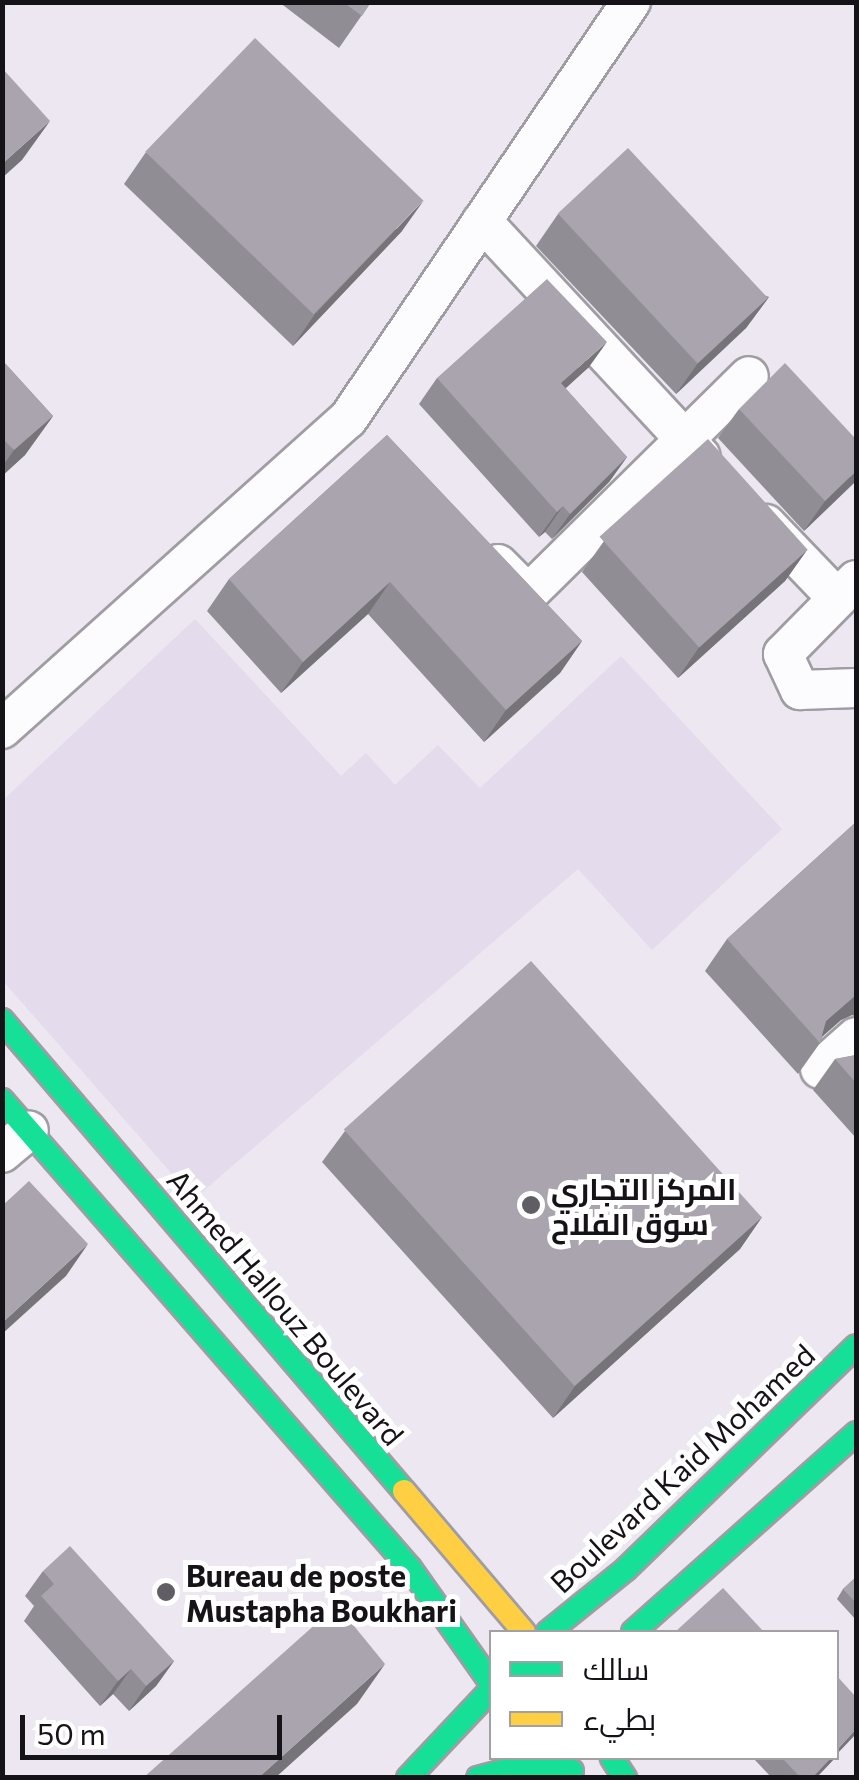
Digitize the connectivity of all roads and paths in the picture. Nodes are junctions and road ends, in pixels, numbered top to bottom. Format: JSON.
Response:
{"nodes":[{"id":1,"x":630,"y":2,"type":"edge"},
{"id":2,"x":482,"y":222,"type":"junction"},
{"id":3,"x":749,"y":376,"type":"dead end"},
{"id":4,"x":348,"y":419,"type":"junction"},
{"id":5,"x":682,"y":438,"type":"junction"},
{"id":6,"x":375,"y":446,"type":"edge"},
{"id":7,"x":473,"y":540,"type":"edge"},
{"id":8,"x":847,"y":589,"type":"edge"},
{"id":9,"x":856,"y":688,"type":"edge"},
{"id":10,"x":2,"y":730,"type":"edge"},
{"id":11,"x":2,"y":1020,"type":"edge"},
{"id":12,"x":856,"y":1037,"type":"edge"},
{"id":13,"x":820,"y":1070,"type":"edge"},
{"id":14,"x":2,"y":1100,"type":"edge"},
{"id":15,"x":16,"y":1142,"type":"edge"},
{"id":16,"x":856,"y":1346,"type":"edge"},
{"id":17,"x":856,"y":1433,"type":"edge"},
{"id":18,"x":522,"y":1630,"type":"edge"},
{"id":19,"x":550,"y":1630,"type":"edge"},
{"id":20,"x":635,"y":1630,"type":"edge"},
{"id":21,"x":489,"y":1684,"type":"edge"},
{"id":22,"x":489,"y":1755,"type":"edge"},
{"id":23,"x":569,"y":1769,"type":"edge"},
{"id":24,"x":408,"y":1778,"type":"edge"},
{"id":25,"x":466,"y":1778,"type":"edge"},
{"id":26,"x":478,"y":1778,"type":"edge"}],
"edges":[{"from":1,"to":2,"type":"street"},
{"from":2,"to":4,"type":"street"},
{"from":2,"to":5,"type":"street"},
{"from":3,"to":5,"type":"street"},
{"from":4,"to":6,"type":"street"},
{"from":4,"to":10,"type":"street"},
{"from":5,"to":7,"type":"street"},
{"from":5,"to":8,"type":"street"},
{"from":8,"to":9,"type":"street"},
{"from":11,"to":18,"type":"main road","name":"Ahmed Hallouz Boulevard"},
{"from":12,"to":13,"type":"street"},
{"from":14,"to":15,"type":"main road"},
{"from":15,"to":21,"type":"main road"},
{"from":16,"to":19,"type":"main road","name":"Boulevard Kaid Mohamed"},
{"from":17,"to":20,"type":"main road"},
{"from":21,"to":24,"type":"main road"},
{"from":22,"to":25,"type":"main road"},
{"from":23,"to":26,"type":"main road"}]}
